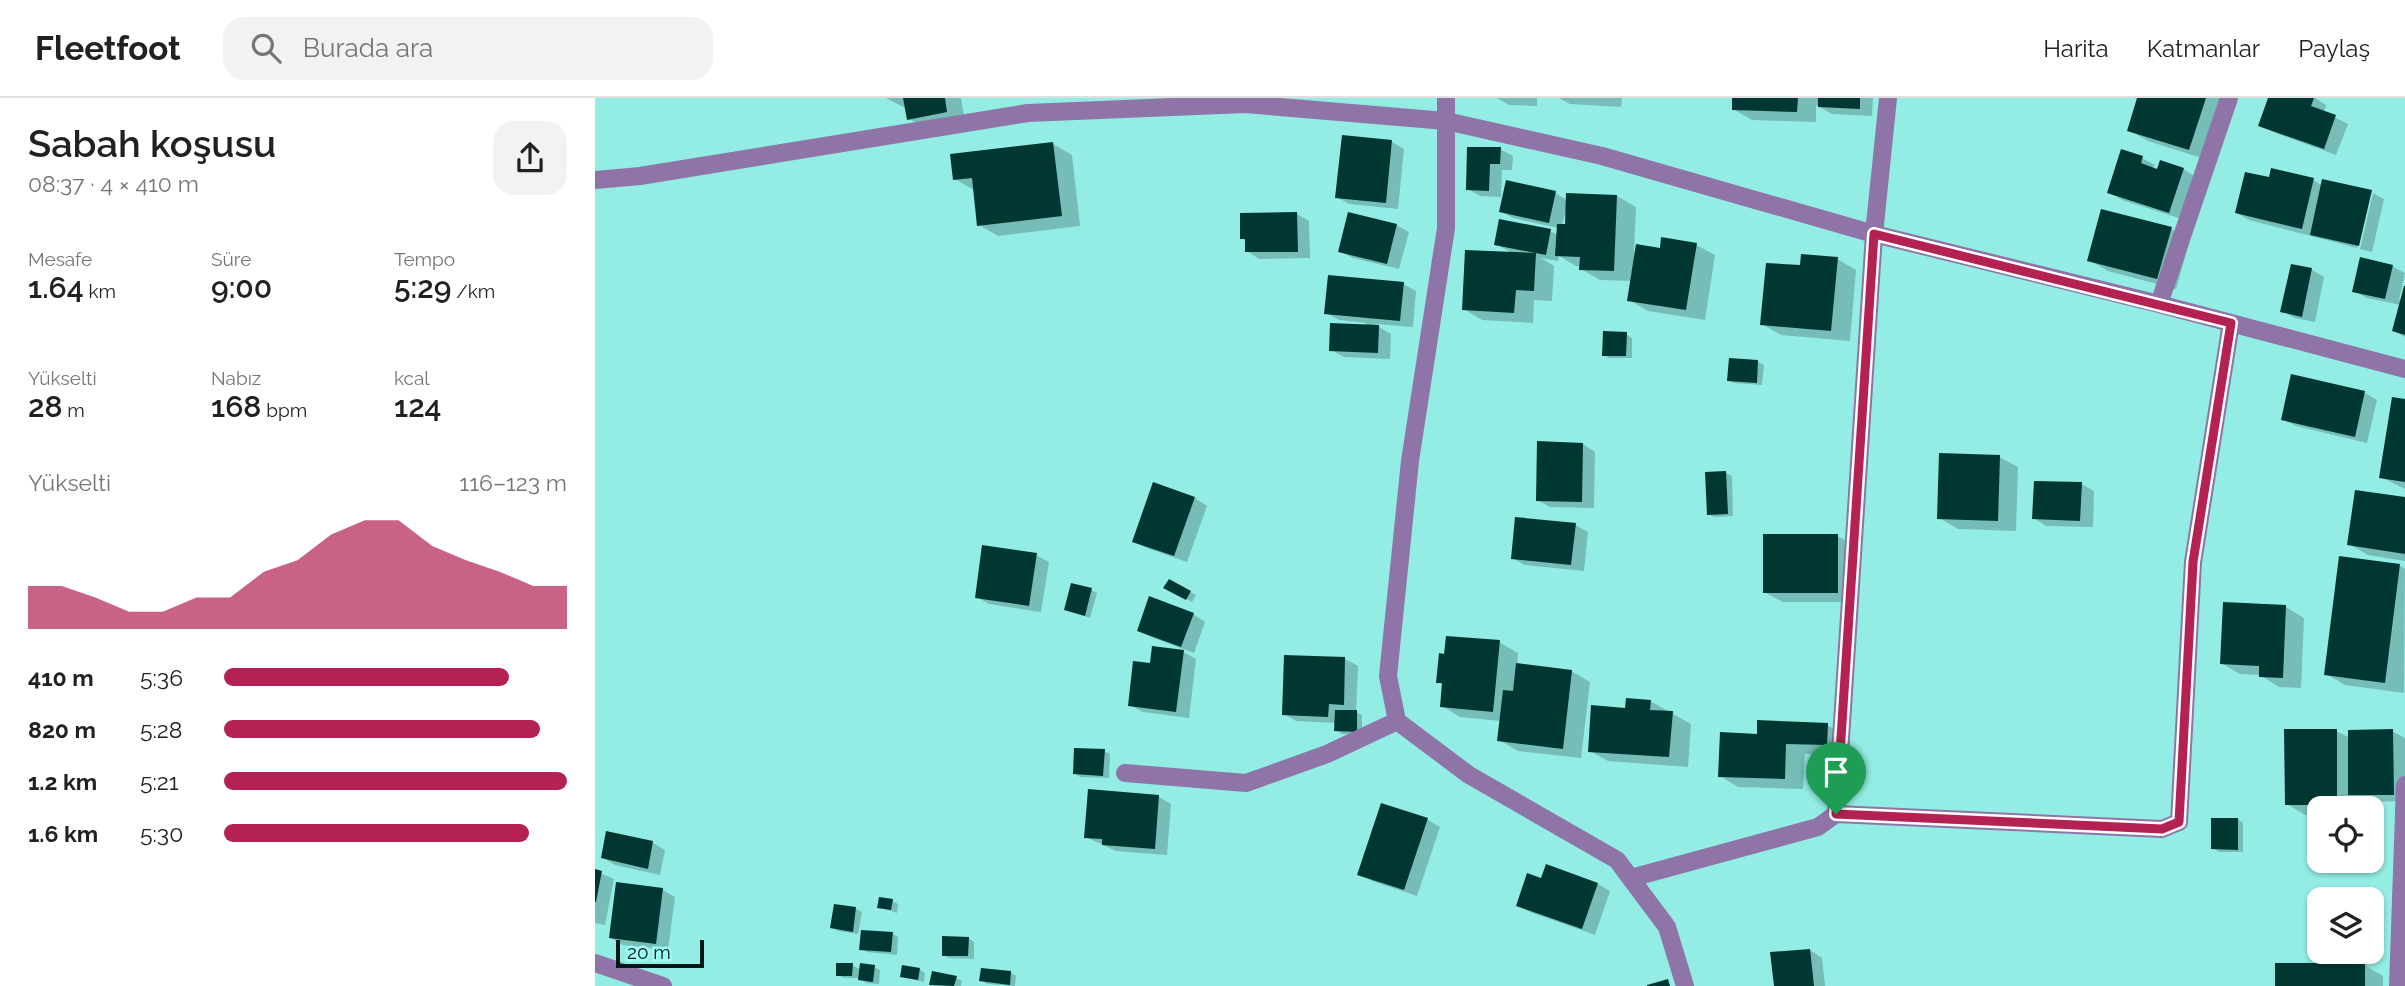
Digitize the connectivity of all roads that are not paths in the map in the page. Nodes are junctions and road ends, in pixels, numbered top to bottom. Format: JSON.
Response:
{"nodes":[{"id":1,"x":1446,"y":98,"type":"edge"},
{"id":2,"x":1888,"y":98,"type":"edge"},
{"id":3,"x":2229,"y":98,"type":"edge"},
{"id":4,"x":1027,"y":106,"type":"edge"},
{"id":5,"x":1446,"y":121,"type":"junction"},
{"id":6,"x":595,"y":180,"type":"edge"},
{"id":7,"x":1874,"y":234,"type":"junction"},
{"id":8,"x":2158,"y":304,"type":"junction"},
{"id":9,"x":2231,"y":323,"type":"junction"},
{"id":10,"x":2405,"y":369,"type":"edge"},
{"id":11,"x":1397,"y":721,"type":"junction"},
{"id":12,"x":1125,"y":773,"type":"dead end"},
{"id":13,"x":2405,"y":785,"type":"edge"},
{"id":14,"x":1836,"y":814,"type":"junction"},
{"id":15,"x":1631,"y":878,"type":"junction"},
{"id":16,"x":595,"y":963,"type":"edge"},
{"id":17,"x":663,"y":986,"type":"edge"},
{"id":18,"x":1685,"y":986,"type":"edge"},
{"id":19,"x":2397,"y":986,"type":"edge"}],
"edges":[{"from":1,"to":5,"type":"street"},
{"from":2,"to":7,"type":"street"},
{"from":3,"to":8,"type":"street"},
{"from":4,"to":5,"type":"street"},
{"from":4,"to":6,"type":"street"},
{"from":5,"to":7,"type":"street"},
{"from":5,"to":11,"type":"street"},
{"from":7,"to":8,"type":"street"},
{"from":7,"to":14,"type":"street"},
{"from":8,"to":9,"type":"street"},
{"from":9,"to":10,"type":"street"},
{"from":9,"to":14,"type":"street"},
{"from":11,"to":12,"type":"street"},
{"from":11,"to":15,"type":"street"},
{"from":13,"to":19,"type":"street"},
{"from":14,"to":15,"type":"street"},
{"from":15,"to":18,"type":"street"},
{"from":16,"to":17,"type":"street"}]}
